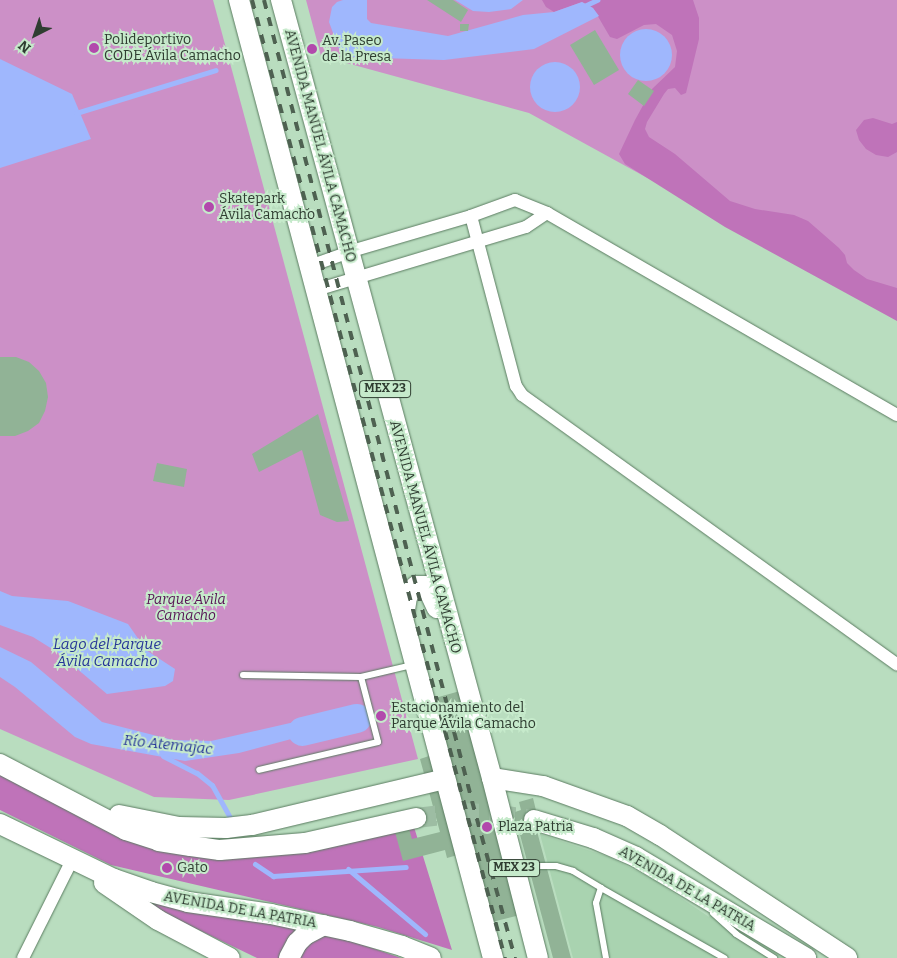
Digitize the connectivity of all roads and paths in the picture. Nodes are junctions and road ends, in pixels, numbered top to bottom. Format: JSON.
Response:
{"nodes":[{"id":1,"x":240,"y":0,"type":"edge"},
{"id":2,"x":281,"y":0,"type":"edge"},
{"id":3,"x":547,"y":213,"type":"junction"},
{"id":4,"x":471,"y":216,"type":"junction"},
{"id":5,"x":477,"y":240,"type":"junction"},
{"id":6,"x":348,"y":252,"type":"junction"},
{"id":7,"x":310,"y":266,"type":"junction"},
{"id":8,"x":355,"y":279,"type":"junction"},
{"id":9,"x":316,"y":290,"type":"junction"},
{"id":10,"x":897,"y":416,"type":"edge"},
{"id":11,"x":404,"y":624,"type":"junction"},
{"id":12,"x":897,"y":664,"type":"edge"},
{"id":13,"x":415,"y":665,"type":"junction"},
{"id":14,"x":462,"y":670,"type":"junction"},
{"id":15,"x":243,"y":675,"type":"dead end"},
{"id":16,"x":361,"y":677,"type":"junction"},
{"id":17,"x":0,"y":764,"type":"edge"},
{"id":18,"x":259,"y":770,"type":"dead end"},
{"id":19,"x":492,"y":778,"type":"junction"},
{"id":20,"x":445,"y":779,"type":"junction"},
{"id":21,"x":72,"y":803,"type":"junction"},
{"id":22,"x":416,"y":818,"type":"tunnel mouth"},
{"id":23,"x":534,"y":820,"type":"tunnel mouth"},
{"id":24,"x":0,"y":824,"type":"edge"},
{"id":25,"x":72,"y":860,"type":"junction"},
{"id":26,"x":515,"y":872,"type":"junction"},
{"id":27,"x":678,"y":881,"type":"junction"},
{"id":28,"x":601,"y":888,"type":"junction"},
{"id":29,"x":324,"y":925,"type":"junction"},
{"id":30,"x":22,"y":958,"type":"edge"},
{"id":31,"x":230,"y":958,"type":"edge"},
{"id":32,"x":289,"y":958,"type":"edge"},
{"id":33,"x":431,"y":958,"type":"edge"},
{"id":34,"x":493,"y":958,"type":"edge"},
{"id":35,"x":538,"y":958,"type":"edge"},
{"id":36,"x":606,"y":958,"type":"edge"},
{"id":37,"x":724,"y":958,"type":"edge"},
{"id":38,"x":774,"y":958,"type":"edge"},
{"id":39,"x":806,"y":958,"type":"edge"},
{"id":40,"x":847,"y":958,"type":"edge"}],
"edges":[{"from":1,"to":7,"type":"main road","number":"MEX 23"},
{"from":2,"to":6,"type":"main road","name":"AVENIDA MANUEL ÁVILA CAMACHO","number":"MEX 23"},
{"from":3,"to":4,"type":"street"},
{"from":3,"to":5,"type":"street"},
{"from":3,"to":10,"type":"street"},
{"from":4,"to":5,"type":"street"},
{"from":4,"to":6,"type":"street"},
{"from":5,"to":8,"type":"street"},
{"from":5,"to":12,"type":"street"},
{"from":6,"to":7,"type":"street"},
{"from":6,"to":8,"type":"main road","name":"AVENIDA MANUEL ÁVILA CAMACHO","number":"MEX 23"},
{"from":7,"to":9,"type":"main road","number":"MEX 23"},
{"from":8,"to":9,"type":"street"},
{"from":8,"to":14,"type":"main road","name":"AVENIDA MANUEL ÁVILA CAMACHO","number":"MEX 23"},
{"from":9,"to":11,"type":"main road","number":"MEX 23"},
{"from":11,"to":13,"type":"main road","number":"MEX 23"},
{"from":11,"to":14,"type":"main road"},
{"from":13,"to":16,"type":"lane"},
{"from":13,"to":20,"type":"main road","number":"MEX 23"},
{"from":14,"to":19,"type":"main road","name":"AVENIDA MANUEL ÁVILA CAMACHO","number":"MEX 23"},
{"from":15,"to":16,"type":"lane"},
{"from":16,"to":18,"type":"lane"},
{"from":17,"to":21,"type":"main road"},
{"from":19,"to":26,"type":"main road","name":"AVENIDA MANUEL ÁVILA CAMACHO","number":"MEX 23"},
{"from":19,"to":40,"type":"main road"},
{"from":20,"to":21,"type":"main road"},
{"from":20,"to":34,"type":"main road","number":"MEX 23"},
{"from":21,"to":22,"type":"main road"},
{"from":23,"to":27,"type":"main road","name":"AVENIDA DE LA PATRIA"},
{"from":24,"to":25,"type":"main road","name":"AVENIDA DE LA PATRIA"},
{"from":25,"to":29,"type":"main road","name":"AVENIDA DE LA PATRIA"},
{"from":25,"to":30,"type":"street"},
{"from":25,"to":31,"type":"main road"},
{"from":26,"to":28,"type":"lane"},
{"from":26,"to":35,"type":"main road","name":"AVENIDA MANUEL ÁVILA CAMACHO","number":"MEX 23"},
{"from":27,"to":38,"type":"lane"},
{"from":27,"to":39,"type":"main road","name":"AVENIDA DE LA PATRIA"},
{"from":28,"to":36,"type":"lane"},
{"from":28,"to":37,"type":"lane"},
{"from":29,"to":32,"type":"main road"},
{"from":29,"to":33,"type":"main road","name":"AVENIDA DE LA PATRIA"}]}
